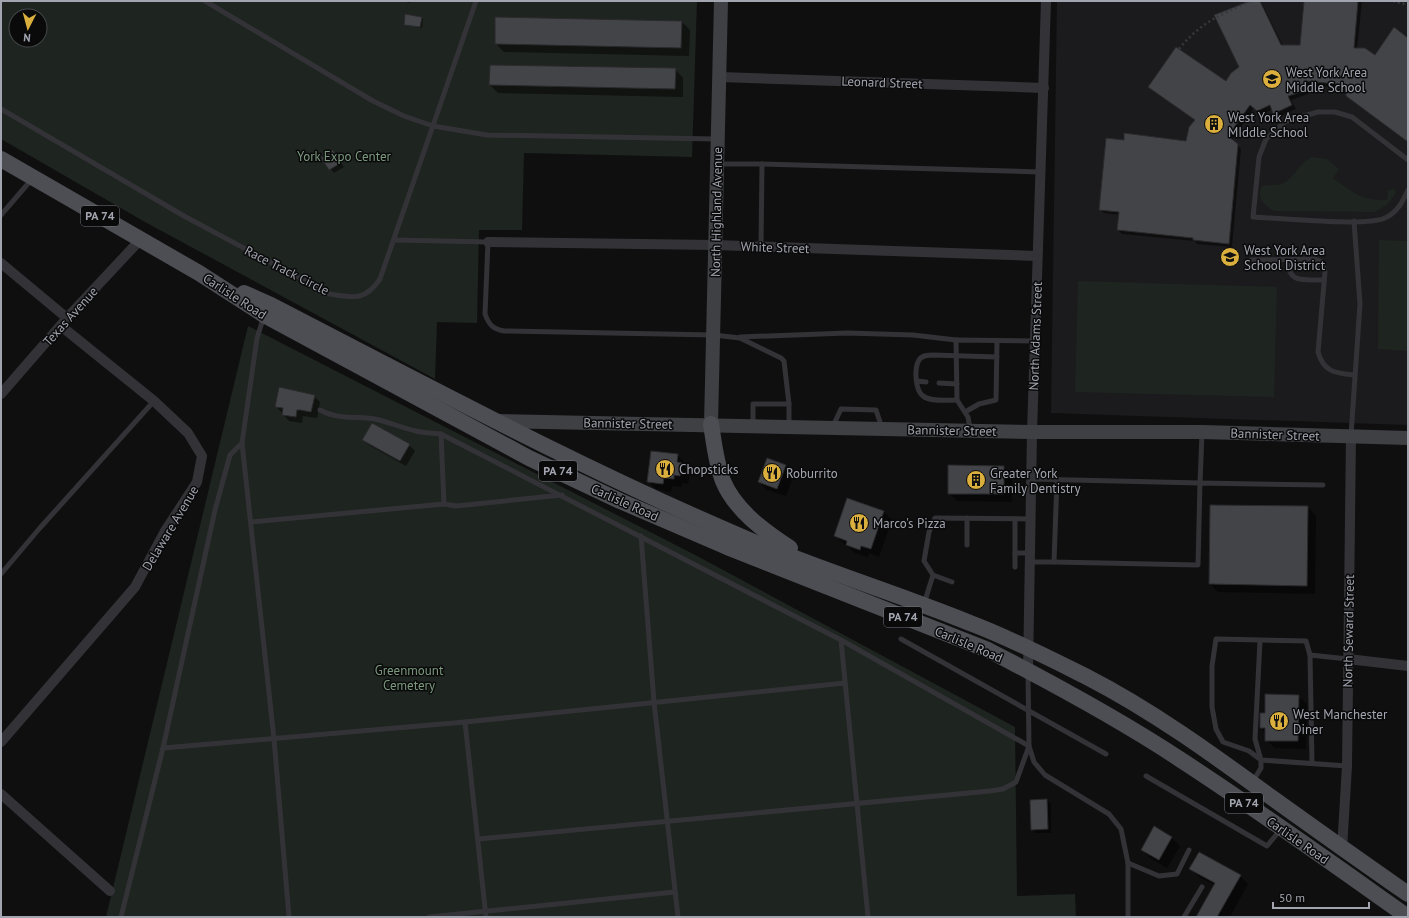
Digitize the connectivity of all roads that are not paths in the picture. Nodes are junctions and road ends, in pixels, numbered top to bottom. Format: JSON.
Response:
{"nodes":[{"id":1,"x":205,"y":1,"type":"edge"},
{"id":2,"x":476,"y":1,"type":"edge"},
{"id":3,"x":721,"y":1,"type":"edge"},
{"id":4,"x":1046,"y":1,"type":"edge"},
{"id":5,"x":720,"y":77,"type":"junction"},
{"id":6,"x":1044,"y":88,"type":"junction"},
{"id":7,"x":1,"y":109,"type":"edge"},
{"id":8,"x":433,"y":126,"type":"junction"},
{"id":9,"x":718,"y":139,"type":"junction"},
{"id":10,"x":1,"y":159,"type":"edge"},
{"id":11,"x":1408,"y":160,"type":"edge"},
{"id":12,"x":717,"y":164,"type":"junction"},
{"id":13,"x":762,"y":164,"type":"junction"},
{"id":14,"x":1040,"y":172,"type":"junction"},
{"id":15,"x":33,"y":178,"type":"junction"},
{"id":16,"x":1408,"y":190,"type":"edge"},
{"id":17,"x":1,"y":215,"type":"edge"},
{"id":18,"x":1354,"y":221,"type":"junction"},
{"id":19,"x":140,"y":240,"type":"junction"},
{"id":20,"x":394,"y":240,"type":"junction"},
{"id":21,"x":488,"y":242,"type":"junction"},
{"id":22,"x":716,"y":245,"type":"junction"},
{"id":23,"x":761,"y":246,"type":"junction"},
{"id":24,"x":1038,"y":256,"type":"junction"},
{"id":25,"x":1288,"y":259,"type":"junction"},
{"id":26,"x":1251,"y":260,"type":"dead end"},
{"id":27,"x":1,"y":262,"type":"edge"},
{"id":28,"x":198,"y":273,"type":"junction"},
{"id":29,"x":1324,"y":280,"type":"junction"},
{"id":30,"x":264,"y":315,"type":"junction"},
{"id":31,"x":64,"y":322,"type":"junction"},
{"id":32,"x":714,"y":334,"type":"junction"},
{"id":33,"x":737,"y":337,"type":"junction"},
{"id":34,"x":956,"y":340,"type":"junction"},
{"id":35,"x":998,"y":341,"type":"junction"},
{"id":36,"x":1035,"y":341,"type":"junction"},
{"id":37,"x":956,"y":356,"type":"junction"},
{"id":38,"x":997,"y":357,"type":"junction"},
{"id":39,"x":1355,"y":375,"type":"junction"},
{"id":40,"x":917,"y":382,"type":"junction"},
{"id":41,"x":926,"y":382,"type":"dead end"},
{"id":42,"x":939,"y":383,"type":"dead end"},
{"id":43,"x":957,"y":384,"type":"junction"},
{"id":44,"x":394,"y":386,"type":"junction"},
{"id":45,"x":1,"y":394,"type":"edge"},
{"id":46,"x":957,"y":400,"type":"junction"},
{"id":47,"x":154,"y":401,"type":"junction"},
{"id":48,"x":790,"y":404,"type":"junction"},
{"id":49,"x":320,"y":410,"type":"dead end"},
{"id":50,"x":965,"y":412,"type":"junction"},
{"id":51,"x":495,"y":421,"type":"junction"},
{"id":52,"x":711,"y":424,"type":"junction"},
{"id":53,"x":753,"y":425,"type":"junction"},
{"id":54,"x":789,"y":426,"type":"junction"},
{"id":55,"x":970,"y":430,"type":"junction"},
{"id":56,"x":1032,"y":432,"type":"junction"},
{"id":57,"x":1202,"y":432,"type":"junction"},
{"id":58,"x":441,"y":434,"type":"junction"},
{"id":59,"x":1351,"y":436,"type":"junction"},
{"id":60,"x":1408,"y":438,"type":"edge"},
{"id":61,"x":242,"y":443,"type":"junction"},
{"id":62,"x":1031,"y":479,"type":"junction"},
{"id":63,"x":1057,"y":479,"type":"junction"},
{"id":64,"x":1200,"y":483,"type":"junction"},
{"id":65,"x":1323,"y":485,"type":"dead end"},
{"id":66,"x":562,"y":495,"type":"junction"},
{"id":67,"x":444,"y":504,"type":"junction"},
{"id":68,"x":967,"y":518,"type":"junction"},
{"id":69,"x":1015,"y":519,"type":"junction"},
{"id":70,"x":1031,"y":519,"type":"junction"},
{"id":71,"x":251,"y":522,"type":"junction"},
{"id":72,"x":641,"y":536,"type":"junction"},
{"id":73,"x":967,"y":545,"type":"dead end"},
{"id":74,"x":1015,"y":553,"type":"junction"},
{"id":75,"x":1030,"y":557,"type":"junction"},
{"id":76,"x":1054,"y":562,"type":"junction"},
{"id":77,"x":818,"y":566,"type":"junction"},
{"id":78,"x":1015,"y":567,"type":"dead end"},
{"id":79,"x":1,"y":574,"type":"edge"},
{"id":80,"x":933,"y":575,"type":"junction"},
{"id":81,"x":952,"y":582,"type":"dead end"},
{"id":82,"x":923,"y":604,"type":"junction"},
{"id":83,"x":901,"y":639,"type":"dead end"},
{"id":84,"x":842,"y":640,"type":"junction"},
{"id":85,"x":1260,"y":641,"type":"junction"},
{"id":86,"x":1028,"y":648,"type":"junction"},
{"id":87,"x":1310,"y":656,"type":"junction"},
{"id":88,"x":1348,"y":659,"type":"junction"},
{"id":89,"x":1408,"y":666,"type":"edge"},
{"id":90,"x":1028,"y":671,"type":"junction"},
{"id":91,"x":845,"y":683,"type":"junction"},
{"id":92,"x":654,"y":702,"type":"junction"},
{"id":93,"x":1028,"y":711,"type":"junction"},
{"id":94,"x":465,"y":722,"type":"junction"},
{"id":95,"x":274,"y":739,"type":"junction"},
{"id":96,"x":1,"y":742,"type":"edge"},
{"id":97,"x":1029,"y":746,"type":"junction"},
{"id":98,"x":163,"y":748,"type":"junction"},
{"id":99,"x":1106,"y":754,"type":"dead end"},
{"id":100,"x":1261,"y":760,"type":"junction"},
{"id":101,"x":1312,"y":762,"type":"junction"},
{"id":102,"x":1347,"y":766,"type":"junction"},
{"id":103,"x":1146,"y":776,"type":"dead end"},
{"id":104,"x":1252,"y":783,"type":"junction"},
{"id":105,"x":1,"y":794,"type":"edge"},
{"id":106,"x":856,"y":802,"type":"junction"},
{"id":107,"x":668,"y":820,"type":"junction"},
{"id":108,"x":1282,"y":828,"type":"junction"},
{"id":109,"x":478,"y":839,"type":"junction"},
{"id":110,"x":1342,"y":849,"type":"junction"},
{"id":111,"x":1189,"y":850,"type":"dead end"},
{"id":112,"x":1128,"y":863,"type":"junction"},
{"id":113,"x":1202,"y":887,"type":"dead end"},
{"id":114,"x":110,"y":891,"type":"dead end"},
{"id":115,"x":675,"y":892,"type":"junction"},
{"id":116,"x":1408,"y":894,"type":"edge"},
{"id":117,"x":486,"y":914,"type":"edge"},
{"id":118,"x":121,"y":917,"type":"edge"},
{"id":119,"x":289,"y":917,"type":"edge"},
{"id":120,"x":429,"y":917,"type":"edge"},
{"id":121,"x":678,"y":917,"type":"edge"},
{"id":122,"x":868,"y":917,"type":"edge"},
{"id":123,"x":1128,"y":917,"type":"edge"},
{"id":124,"x":1184,"y":917,"type":"edge"},
{"id":125,"x":1408,"y":917,"type":"edge"}],
"edges":[{"from":1,"to":8,"type":"lane"},
{"from":2,"to":8,"type":"lane","name":"Race Track Circle"},
{"from":3,"to":5,"type":"street","name":"North Highland Avenue"},
{"from":4,"to":6,"type":"street","name":"North Adams Street"},
{"from":5,"to":6,"type":"street","name":"Leonard Street"},
{"from":5,"to":9,"type":"street","name":"North Highland Avenue"},
{"from":6,"to":14,"type":"street","name":"North Adams Street"},
{"from":7,"to":20,"type":"lane","name":"Race Track Circle"},
{"from":8,"to":9,"type":"lane"},
{"from":8,"to":20,"type":"lane","name":"Race Track Circle"},
{"from":9,"to":12,"type":"street","name":"North Highland Avenue"},
{"from":10,"to":15,"type":"main road","number":"PA 74"},
{"from":11,"to":18,"type":"lane"},
{"from":12,"to":13,"type":"lane"},
{"from":12,"to":22,"type":"street","name":"North Highland Avenue"},
{"from":13,"to":14,"type":"lane"},
{"from":13,"to":23,"type":"lane"},
{"from":14,"to":24,"type":"street","name":"North Adams Street"},
{"from":15,"to":17,"type":"lane"},
{"from":15,"to":19,"type":"main road","number":"PA 74"},
{"from":16,"to":18,"type":"lane"},
{"from":18,"to":39,"type":"lane"},
{"from":19,"to":28,"type":"main road","number":"PA 74"},
{"from":19,"to":31,"type":"street","name":"Texas Avenue"},
{"from":20,"to":21,"type":"lane"},
{"from":21,"to":22,"type":"street","name":"White Street"},
{"from":21,"to":32,"type":"lane"},
{"from":22,"to":23,"type":"street","name":"White Street"},
{"from":22,"to":32,"type":"street","name":"North Highland Avenue"},
{"from":23,"to":24,"type":"street","name":"White Street"},
{"from":24,"to":36,"type":"street","name":"North Adams Street"},
{"from":25,"to":26,"type":"lane"},
{"from":25,"to":29,"type":"lane"},
{"from":25,"to":29,"type":"lane"},
{"from":27,"to":31,"type":"street","name":"Delaware Avenue"},
{"from":28,"to":30,"type":"main road","name":"Carlisle Road","number":"PA 74"},
{"from":28,"to":51,"type":"main road","name":"Carlisle Road","number":"PA 74"},
{"from":29,"to":39,"type":"lane"},
{"from":30,"to":44,"type":"main road","name":"Carlisle Road","number":"PA 74"},
{"from":30,"to":61,"type":"lane"},
{"from":31,"to":45,"type":"street","name":"Texas Avenue"},
{"from":31,"to":47,"type":"street","name":"Delaware Avenue"},
{"from":32,"to":33,"type":"lane"},
{"from":32,"to":52,"type":"street","name":"North Highland Avenue"},
{"from":33,"to":34,"type":"lane"},
{"from":33,"to":48,"type":"lane"},
{"from":34,"to":35,"type":"lane"},
{"from":34,"to":37,"type":"lane"},
{"from":35,"to":36,"type":"lane"},
{"from":35,"to":38,"type":"lane"},
{"from":36,"to":56,"type":"street","name":"North Adams Street"},
{"from":37,"to":38,"type":"lane"},
{"from":37,"to":40,"type":"lane"},
{"from":37,"to":43,"type":"lane"},
{"from":38,"to":50,"type":"lane"},
{"from":39,"to":59,"type":"lane"},
{"from":40,"to":41,"type":"lane"},
{"from":40,"to":46,"type":"lane"},
{"from":42,"to":43,"type":"lane"},
{"from":43,"to":46,"type":"lane"},
{"from":44,"to":51,"type":"main road"},
{"from":44,"to":90,"type":"main road","name":"Carlisle Road","number":"PA 74"},
{"from":46,"to":50,"type":"lane"},
{"from":47,"to":79,"type":"lane"},
{"from":47,"to":96,"type":"street","name":"Delaware Avenue"},
{"from":48,"to":53,"type":"lane"},
{"from":48,"to":54,"type":"lane"},
{"from":49,"to":58,"type":"lane"},
{"from":50,"to":55,"type":"lane"},
{"from":51,"to":52,"type":"street","name":"Bannister Street"},
{"from":51,"to":77,"type":"main road","name":"Carlisle Road","number":"PA 74"},
{"from":52,"to":53,"type":"street","name":"Bannister Street"},
{"from":52,"to":77,"type":"main road"},
{"from":53,"to":54,"type":"street","name":"Bannister Street"},
{"from":54,"to":55,"type":"street","name":"Bannister Street"},
{"from":55,"to":56,"type":"street","name":"Bannister Street"},
{"from":56,"to":57,"type":"street","name":"Bannister Street"},
{"from":56,"to":62,"type":"street","name":"North Adams Street"},
{"from":57,"to":59,"type":"street","name":"Bannister Street"},
{"from":57,"to":64,"type":"lane"},
{"from":58,"to":66,"type":"lane"},
{"from":58,"to":67,"type":"lane"},
{"from":59,"to":60,"type":"street","name":"Bannister Street"},
{"from":59,"to":88,"type":"street","name":"North Seward Street"},
{"from":61,"to":71,"type":"lane"},
{"from":61,"to":98,"type":"lane"},
{"from":62,"to":63,"type":"lane"},
{"from":62,"to":70,"type":"street","name":"North Adams Street"},
{"from":63,"to":64,"type":"lane"},
{"from":63,"to":76,"type":"lane"},
{"from":64,"to":65,"type":"lane"},
{"from":64,"to":76,"type":"lane"},
{"from":66,"to":67,"type":"lane"},
{"from":66,"to":72,"type":"lane"},
{"from":67,"to":71,"type":"lane"},
{"from":68,"to":69,"type":"lane"},
{"from":68,"to":73,"type":"lane"},
{"from":68,"to":80,"type":"lane"},
{"from":69,"to":70,"type":"lane"},
{"from":69,"to":74,"type":"lane"},
{"from":70,"to":75,"type":"street","name":"North Adams Street"},
{"from":71,"to":95,"type":"lane"},
{"from":72,"to":84,"type":"lane"},
{"from":72,"to":92,"type":"lane"},
{"from":74,"to":75,"type":"lane"},
{"from":74,"to":78,"type":"lane"},
{"from":75,"to":76,"type":"lane"},
{"from":75,"to":86,"type":"street","name":"North Adams Street"},
{"from":77,"to":82,"type":"main road","name":"Carlisle Road","number":"PA 74"},
{"from":80,"to":81,"type":"lane"},
{"from":80,"to":82,"type":"lane"},
{"from":82,"to":86,"type":"main road","name":"Carlisle Road","number":"PA 74"},
{"from":83,"to":93,"type":"lane"},
{"from":84,"to":91,"type":"lane"},
{"from":84,"to":97,"type":"lane"},
{"from":85,"to":87,"type":"lane"},
{"from":85,"to":100,"type":"lane"},
{"from":85,"to":100,"type":"lane"},
{"from":86,"to":90,"type":"street","name":"North Adams Street"},
{"from":86,"to":104,"type":"main road","name":"Carlisle Road","number":"PA 74"},
{"from":87,"to":88,"type":"lane"},
{"from":87,"to":101,"type":"lane"},
{"from":88,"to":89,"type":"street"},
{"from":88,"to":102,"type":"street","name":"North Seward Street"},
{"from":90,"to":93,"type":"lane"},
{"from":90,"to":108,"type":"main road","name":"Carlisle Road","number":"PA 74"},
{"from":91,"to":92,"type":"lane"},
{"from":91,"to":106,"type":"lane"},
{"from":92,"to":94,"type":"lane"},
{"from":92,"to":107,"type":"lane"},
{"from":93,"to":97,"type":"lane"},
{"from":93,"to":99,"type":"lane"},
{"from":94,"to":95,"type":"lane"},
{"from":94,"to":109,"type":"lane"},
{"from":95,"to":98,"type":"lane"},
{"from":95,"to":119,"type":"lane"},
{"from":97,"to":106,"type":"lane"},
{"from":97,"to":112,"type":"lane"},
{"from":98,"to":118,"type":"lane"},
{"from":100,"to":101,"type":"lane"},
{"from":100,"to":104,"type":"lane"},
{"from":101,"to":102,"type":"lane"},
{"from":102,"to":110,"type":"street","name":"North Seward Street"},
{"from":103,"to":108,"type":"lane"},
{"from":104,"to":110,"type":"main road","name":"Carlisle Road","number":"PA 74"},
{"from":105,"to":114,"type":"street"},
{"from":106,"to":107,"type":"lane"},
{"from":106,"to":122,"type":"lane"},
{"from":107,"to":109,"type":"lane"},
{"from":107,"to":115,"type":"lane"},
{"from":108,"to":125,"type":"main road","name":"Carlisle Road","number":"PA 74"},
{"from":109,"to":117,"type":"lane"},
{"from":110,"to":116,"type":"main road","name":"Carlisle Road","number":"PA 74"},
{"from":111,"to":112,"type":"lane"},
{"from":112,"to":123,"type":"lane"},
{"from":113,"to":124,"type":"lane"},
{"from":115,"to":117,"type":"lane"},
{"from":115,"to":121,"type":"lane"},
{"from":117,"to":120,"type":"lane"}]}
